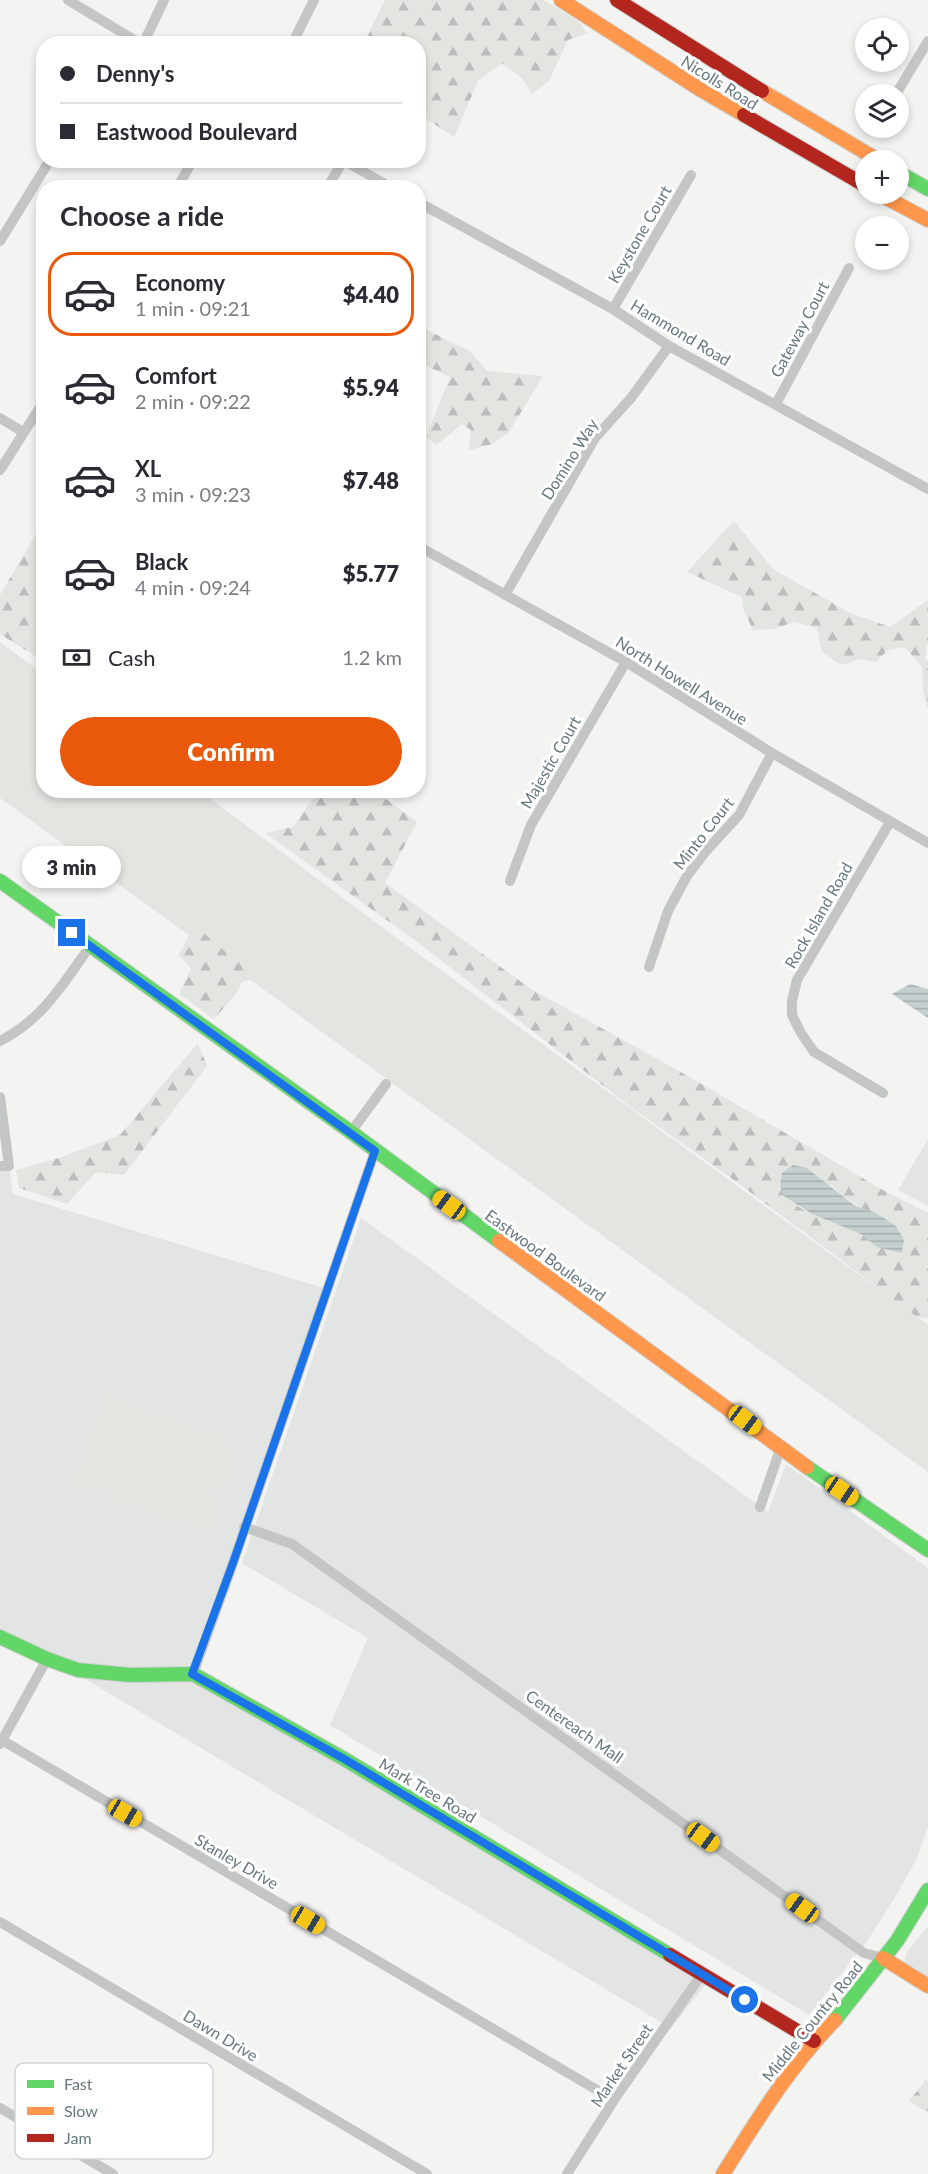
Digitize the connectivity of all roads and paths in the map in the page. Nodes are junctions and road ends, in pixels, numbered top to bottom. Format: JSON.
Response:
{"nodes":[{"id":1,"x":68,"y":0,"type":"edge"},
{"id":2,"x":164,"y":0,"type":"edge"},
{"id":3,"x":314,"y":0,"type":"edge"},
{"id":4,"x":561,"y":0,"type":"edge"},
{"id":5,"x":617,"y":0,"type":"edge"},
{"id":6,"x":121,"y":36,"type":"edge"},
{"id":7,"x":146,"y":36,"type":"edge"},
{"id":8,"x":296,"y":36,"type":"edge"},
{"id":9,"x":928,"y":41,"type":"edge"},
{"id":10,"x":924,"y":56,"type":"edge"},
{"id":11,"x":903,"y":84,"type":"edge"},
{"id":12,"x":861,"y":150,"type":"edge"},
{"id":13,"x":356,"y":168,"type":"edge"},
{"id":14,"x":691,"y":175,"type":"dead end"},
{"id":15,"x":909,"y":178,"type":"edge"},
{"id":16,"x":377,"y":180,"type":"edge"},
{"id":17,"x":855,"y":180,"type":"edge"},
{"id":18,"x":36,"y":182,"type":"edge"},
{"id":19,"x":928,"y":189,"type":"edge"},
{"id":20,"x":898,"y":204,"type":"edge"},
{"id":21,"x":426,"y":206,"type":"edge"},
{"id":22,"x":928,"y":220,"type":"edge"},
{"id":23,"x":1,"y":236,"type":"edge"},
{"id":24,"x":849,"y":268,"type":"dead end"},
{"id":25,"x":613,"y":309,"type":"junction"},
{"id":26,"x":669,"y":346,"type":"junction"},
{"id":27,"x":776,"y":404,"type":"junction"},
{"id":28,"x":36,"y":413,"type":"edge"},
{"id":29,"x":0,"y":418,"type":"edge"},
{"id":30,"x":23,"y":432,"type":"junction"},
{"id":31,"x":0,"y":470,"type":"edge"},
{"id":32,"x":928,"y":489,"type":"edge"},
{"id":33,"x":426,"y":551,"type":"edge"},
{"id":34,"x":505,"y":595,"type":"junction"},
{"id":35,"x":626,"y":662,"type":"junction"},
{"id":36,"x":772,"y":753,"type":"junction"},
{"id":37,"x":890,"y":822,"type":"junction"},
{"id":38,"x":928,"y":843,"type":"edge"},
{"id":39,"x":0,"y":881,"type":"edge"},
{"id":40,"x":510,"y":881,"type":"dead end"},
{"id":41,"x":90,"y":946,"type":"junction"},
{"id":42,"x":649,"y":967,"type":"dead end"},
{"id":43,"x":0,"y":1041,"type":"edge"},
{"id":44,"x":386,"y":1084,"type":"dead end"},
{"id":45,"x":883,"y":1092,"type":"dead end"},
{"id":46,"x":0,"y":1097,"type":"edge"},
{"id":47,"x":351,"y":1132,"type":"junction"},
{"id":48,"x":375,"y":1151,"type":"junction"},
{"id":49,"x":4,"y":1166,"type":"edge"},
{"id":50,"x":782,"y":1447,"type":"junction"},
{"id":51,"x":760,"y":1507,"type":"dead end"},
{"id":52,"x":244,"y":1527,"type":"junction"},
{"id":53,"x":928,"y":1550,"type":"edge"},
{"id":54,"x":0,"y":1637,"type":"edge"},
{"id":55,"x":47,"y":1659,"type":"junction"},
{"id":56,"x":192,"y":1674,"type":"junction"},
{"id":57,"x":1,"y":1741,"type":"edge"},
{"id":58,"x":928,"y":1890,"type":"edge"},
{"id":59,"x":0,"y":1922,"type":"edge"},
{"id":60,"x":883,"y":1958,"type":"junction"},
{"id":61,"x":702,"y":1974,"type":"junction"},
{"id":62,"x":928,"y":1986,"type":"edge"},
{"id":63,"x":814,"y":2041,"type":"junction"},
{"id":64,"x":614,"y":2100,"type":"junction"},
{"id":65,"x":0,"y":2108,"type":"edge"},
{"id":66,"x":15,"y":2117,"type":"edge"},
{"id":67,"x":87,"y":2159,"type":"edge"},
{"id":68,"x":113,"y":2174,"type":"edge"},
{"id":69,"x":427,"y":2174,"type":"edge"},
{"id":70,"x":567,"y":2174,"type":"edge"},
{"id":71,"x":723,"y":2174,"type":"edge"}],
"edges":[{"from":1,"to":6,"type":"street"},
{"from":2,"to":7,"type":"street"},
{"from":3,"to":8,"type":"street"},
{"from":4,"to":17,"type":"main road","name":"Nicolls Road"},
{"from":5,"to":12,"type":"main road","name":"Nicolls Road"},
{"from":9,"to":10,"type":"street"},
{"from":10,"to":11,"type":"street"},
{"from":13,"to":16,"type":"street"},
{"from":14,"to":25,"type":"street","name":"Keystone Court"},
{"from":15,"to":19,"type":"main road"},
{"from":18,"to":23,"type":"street"},
{"from":20,"to":22,"type":"main road"},
{"from":21,"to":25,"type":"street","name":"Hammond Road"},
{"from":24,"to":27,"type":"street","name":"Gateway Court"},
{"from":25,"to":26,"type":"street","name":"Hammond Road"},
{"from":26,"to":27,"type":"street","name":"Hammond Road"},
{"from":26,"to":34,"type":"street","name":"Domino Way"},
{"from":27,"to":32,"type":"street","name":"Hammond Road"},
{"from":28,"to":30,"type":"street"},
{"from":29,"to":30,"type":"street"},
{"from":30,"to":31,"type":"street"},
{"from":33,"to":34,"type":"street","name":"North Howell Avenue"},
{"from":34,"to":35,"type":"street","name":"North Howell Avenue"},
{"from":35,"to":36,"type":"street","name":"North Howell Avenue"},
{"from":35,"to":40,"type":"street","name":"Majestic Court"},
{"from":36,"to":37,"type":"street","name":"North Howell Avenue"},
{"from":36,"to":42,"type":"street","name":"Minto Court"},
{"from":37,"to":38,"type":"street","name":"North Howell Avenue"},
{"from":37,"to":45,"type":"street","name":"Rock Island Road"},
{"from":39,"to":41,"type":"main road","name":"Eastwood Boulevard"},
{"from":41,"to":43,"type":"street"},
{"from":41,"to":47,"type":"main road","name":"Eastwood Boulevard"},
{"from":44,"to":47,"type":"street"},
{"from":46,"to":49,"type":"street"},
{"from":47,"to":48,"type":"main road","name":"Eastwood Boulevard"},
{"from":48,"to":50,"type":"main road","name":"Eastwood Boulevard"},
{"from":48,"to":52,"type":"street"},
{"from":50,"to":51,"type":"street"},
{"from":50,"to":53,"type":"main road","name":"Eastwood Boulevard"},
{"from":52,"to":56,"type":"street"},
{"from":52,"to":60,"type":"street","name":"Centereach Mall"},
{"from":54,"to":55,"type":"main road"},
{"from":55,"to":56,"type":"main road"},
{"from":55,"to":57,"type":"street"},
{"from":56,"to":61,"type":"main road","name":"Mark Tree Road"},
{"from":57,"to":64,"type":"street","name":"Stanley Drive"},
{"from":58,"to":60,"type":"main road","name":"Middle Country Road"},
{"from":59,"to":69,"type":"street","name":"Dawn Drive"},
{"from":60,"to":62,"type":"main road"},
{"from":60,"to":63,"type":"main road","name":"Middle Country Road"},
{"from":61,"to":63,"type":"main road","name":"Mark Tree Road"},
{"from":61,"to":64,"type":"street","name":"Market Street"},
{"from":63,"to":71,"type":"main road","name":"Middle Country Road"},
{"from":64,"to":70,"type":"street","name":"Market Street"},
{"from":65,"to":66,"type":"street"},
{"from":67,"to":68,"type":"street"}]}
